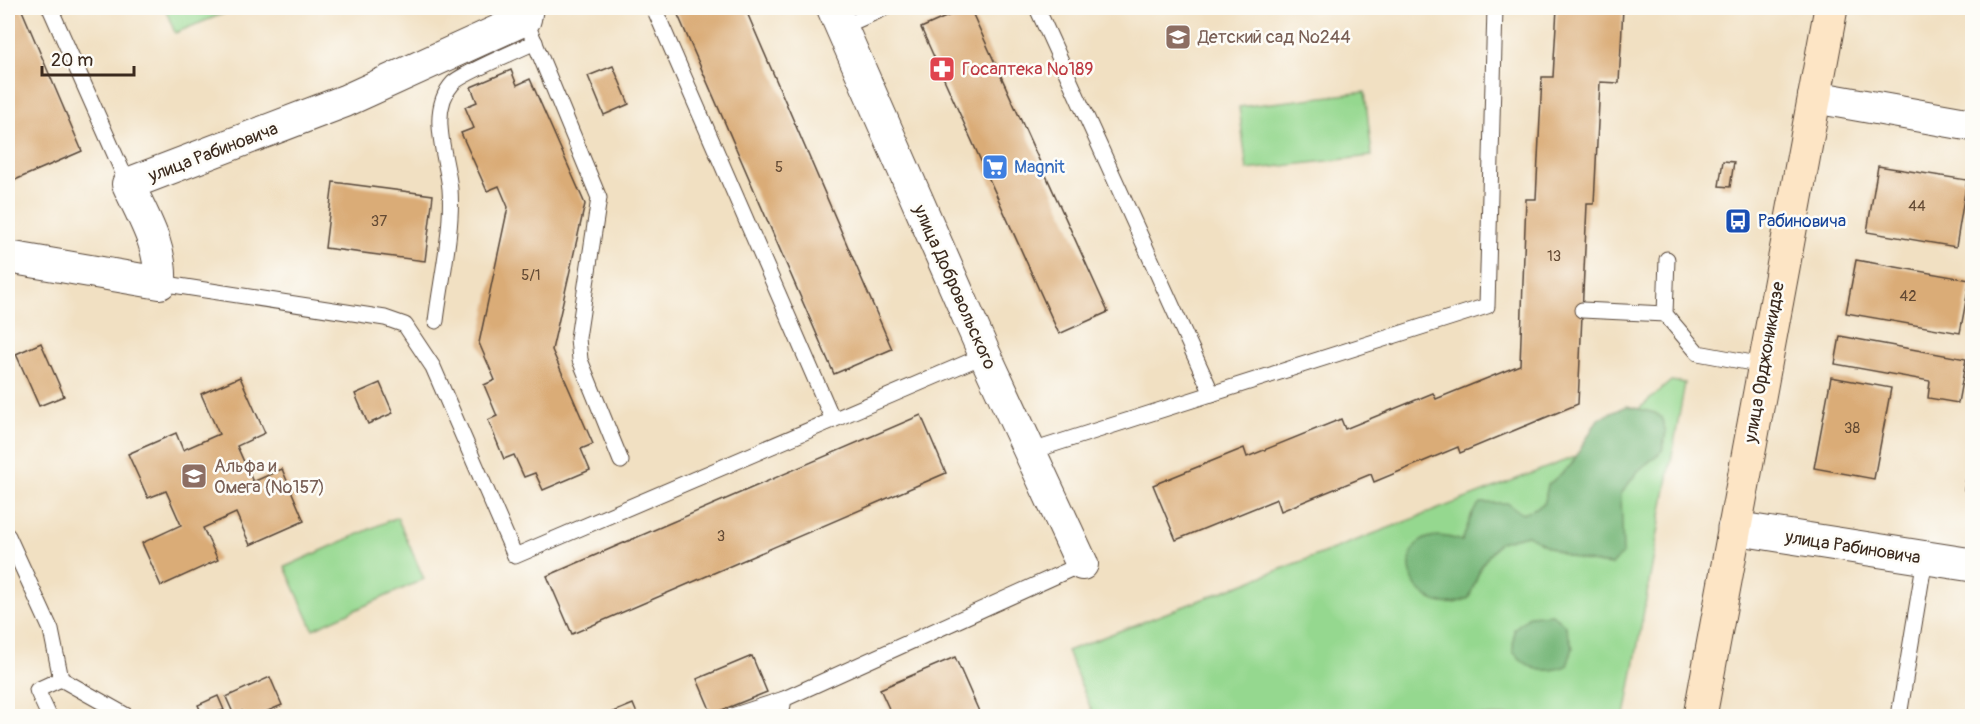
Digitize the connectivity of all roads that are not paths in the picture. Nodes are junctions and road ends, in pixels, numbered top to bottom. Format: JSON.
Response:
{"nodes":[{"id":1,"x":50,"y":8,"type":"edge"},
{"id":2,"x":654,"y":8,"type":"edge"},
{"id":3,"x":885,"y":8,"type":"edge"},
{"id":4,"x":1037,"y":8,"type":"edge"},
{"id":5,"x":1495,"y":8,"type":"edge"},
{"id":6,"x":1831,"y":8,"type":"edge"},
{"id":7,"x":837,"y":17,"type":"edge"},
{"id":8,"x":529,"y":23,"type":"edge"},
{"id":9,"x":1814,"y":97,"type":"junction"},
{"id":10,"x":1972,"y":124,"type":"edge"},
{"id":11,"x":128,"y":184,"type":"junction"},
{"id":12,"x":8,"y":257,"type":"edge"},
{"id":13,"x":1667,"y":260,"type":"dead end"},
{"id":14,"x":160,"y":283,"type":"junction"},
{"id":15,"x":1582,"y":310,"type":"dead end"},
{"id":16,"x":1665,"y":314,"type":"junction"},
{"id":17,"x":436,"y":321,"type":"dead end"},
{"id":18,"x":985,"y":355,"type":"junction"},
{"id":19,"x":1763,"y":365,"type":"junction"},
{"id":20,"x":1212,"y":394,"type":"junction"},
{"id":21,"x":832,"y":420,"type":"junction"},
{"id":22,"x":1029,"y":452,"type":"junction"},
{"id":23,"x":621,"y":460,"type":"dead end"},
{"id":24,"x":1734,"y":528,"type":"junction"},
{"id":25,"x":8,"y":536,"type":"edge"},
{"id":26,"x":1925,"y":558,"type":"junction"},
{"id":27,"x":1082,"y":564,"type":"joint"},
{"id":28,"x":1972,"y":565,"type":"edge"},
{"id":29,"x":61,"y":679,"type":"junction"},
{"id":30,"x":784,"y":699,"type":"junction"},
{"id":31,"x":49,"y":717,"type":"edge"},
{"id":32,"x":127,"y":717,"type":"edge"},
{"id":33,"x":732,"y":717,"type":"edge"},
{"id":34,"x":781,"y":717,"type":"edge"},
{"id":35,"x":1700,"y":717,"type":"edge"},
{"id":36,"x":1899,"y":717,"type":"edge"}],
"edges":[{"from":1,"to":11,"type":"lane"},
{"from":2,"to":21,"type":"lane"},
{"from":3,"to":7,"type":"lane"},
{"from":4,"to":20,"type":"lane"},
{"from":5,"to":20,"type":"lane"},
{"from":6,"to":9,"type":"main road","name":"улица Орджоникидзе"},
{"from":7,"to":18,"type":"street","name":"улица Добровольского"},
{"from":8,"to":11,"type":"street","name":"улица Рабиновича"},
{"from":8,"to":17,"type":"lane"},
{"from":8,"to":23,"type":"lane"},
{"from":9,"to":10,"type":"street"},
{"from":9,"to":19,"type":"main road","name":"улица Орджоникидзе"},
{"from":11,"to":14,"type":"street","name":"улица Рабиновича"},
{"from":12,"to":14,"type":"street"},
{"from":13,"to":16,"type":"lane"},
{"from":14,"to":21,"type":"lane"},
{"from":15,"to":16,"type":"lane"},
{"from":16,"to":19,"type":"lane"},
{"from":18,"to":21,"type":"lane"},
{"from":18,"to":22,"type":"street","name":"улица Добровольского"},
{"from":19,"to":24,"type":"main road","name":"улица Орджоникидзе"},
{"from":20,"to":22,"type":"lane"},
{"from":22,"to":27,"type":"street","name":"улица Добровольского"},
{"from":24,"to":26,"type":"street","name":"улица Рабиновича"},
{"from":24,"to":35,"type":"main road","name":"улица Орджоникидзе"},
{"from":25,"to":29,"type":"lane"},
{"from":26,"to":28,"type":"street","name":"улица Рабиновича"},
{"from":26,"to":36,"type":"lane"},
{"from":27,"to":30,"type":"lane"},
{"from":29,"to":31,"type":"lane"},
{"from":29,"to":32,"type":"lane"},
{"from":30,"to":33,"type":"lane"},
{"from":30,"to":34,"type":"lane"}]}
